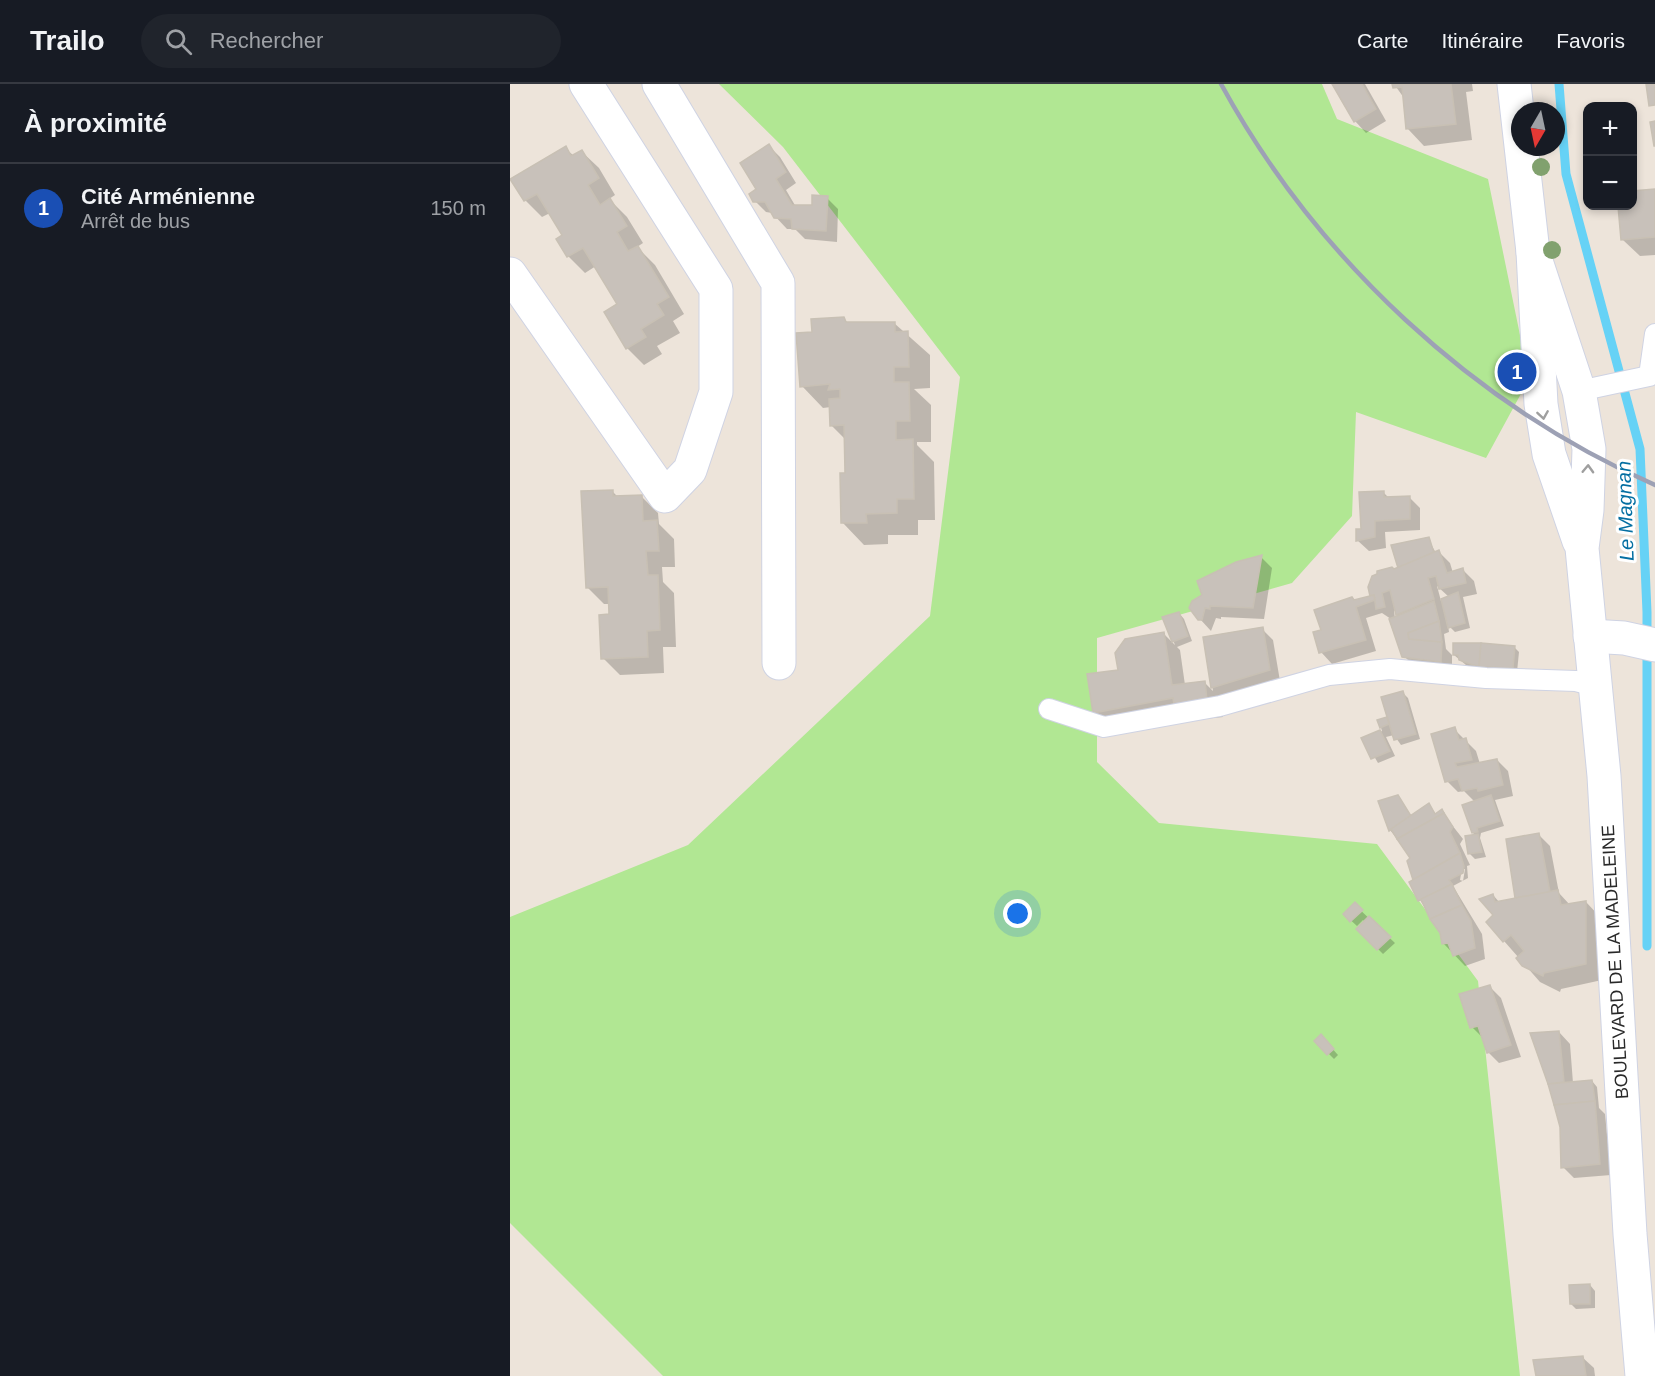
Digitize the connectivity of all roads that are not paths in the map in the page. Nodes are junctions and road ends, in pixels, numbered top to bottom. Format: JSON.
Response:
{"nodes":[{"id":1,"x":586,"y":84,"type":"edge"},
{"id":2,"x":658,"y":84,"type":"edge"},
{"id":3,"x":1514,"y":84,"type":"edge"},
{"id":4,"x":1533,"y":252,"type":"junction"},
{"id":5,"x":510,"y":274,"type":"edge"},
{"id":6,"x":1655,"y":334,"type":"edge"},
{"id":7,"x":1594,"y":388,"type":"junction"},
{"id":8,"x":1582,"y":548,"type":"junction"},
{"id":9,"x":1590,"y":636,"type":"junction"},
{"id":10,"x":1639,"y":641,"type":"edge"},
{"id":11,"x":779,"y":663,"type":"dead end"},
{"id":12,"x":1595,"y":686,"type":"junction"},
{"id":13,"x":1049,"y":709,"type":"dead end"},
{"id":14,"x":1642,"y":1376,"type":"edge"}],
"edges":[{"from":1,"to":5,"type":"street"},
{"from":2,"to":11,"type":"street"},
{"from":3,"to":4,"type":"street","name":"BOULEVARD DE LA MADELEINE"},
{"from":4,"to":7,"type":"street","name":"BOULEVARD DE LA MADELEINE"},
{"from":4,"to":8,"type":"street","name":"BOULEVARD DE LA MADELEINE","one_way":true},
{"from":6,"to":7,"type":"lane"},
{"from":8,"to":7,"type":"street","name":"BOULEVARD DE LA MADELEINE","one_way":true},
{"from":8,"to":9,"type":"street","name":"BOULEVARD DE LA MADELEINE"},
{"from":9,"to":10,"type":"street"},
{"from":9,"to":12,"type":"street","name":"BOULEVARD DE LA MADELEINE"},
{"from":12,"to":13,"type":"lane"},
{"from":12,"to":14,"type":"street","name":"BOULEVARD DE LA MADELEINE"}]}
